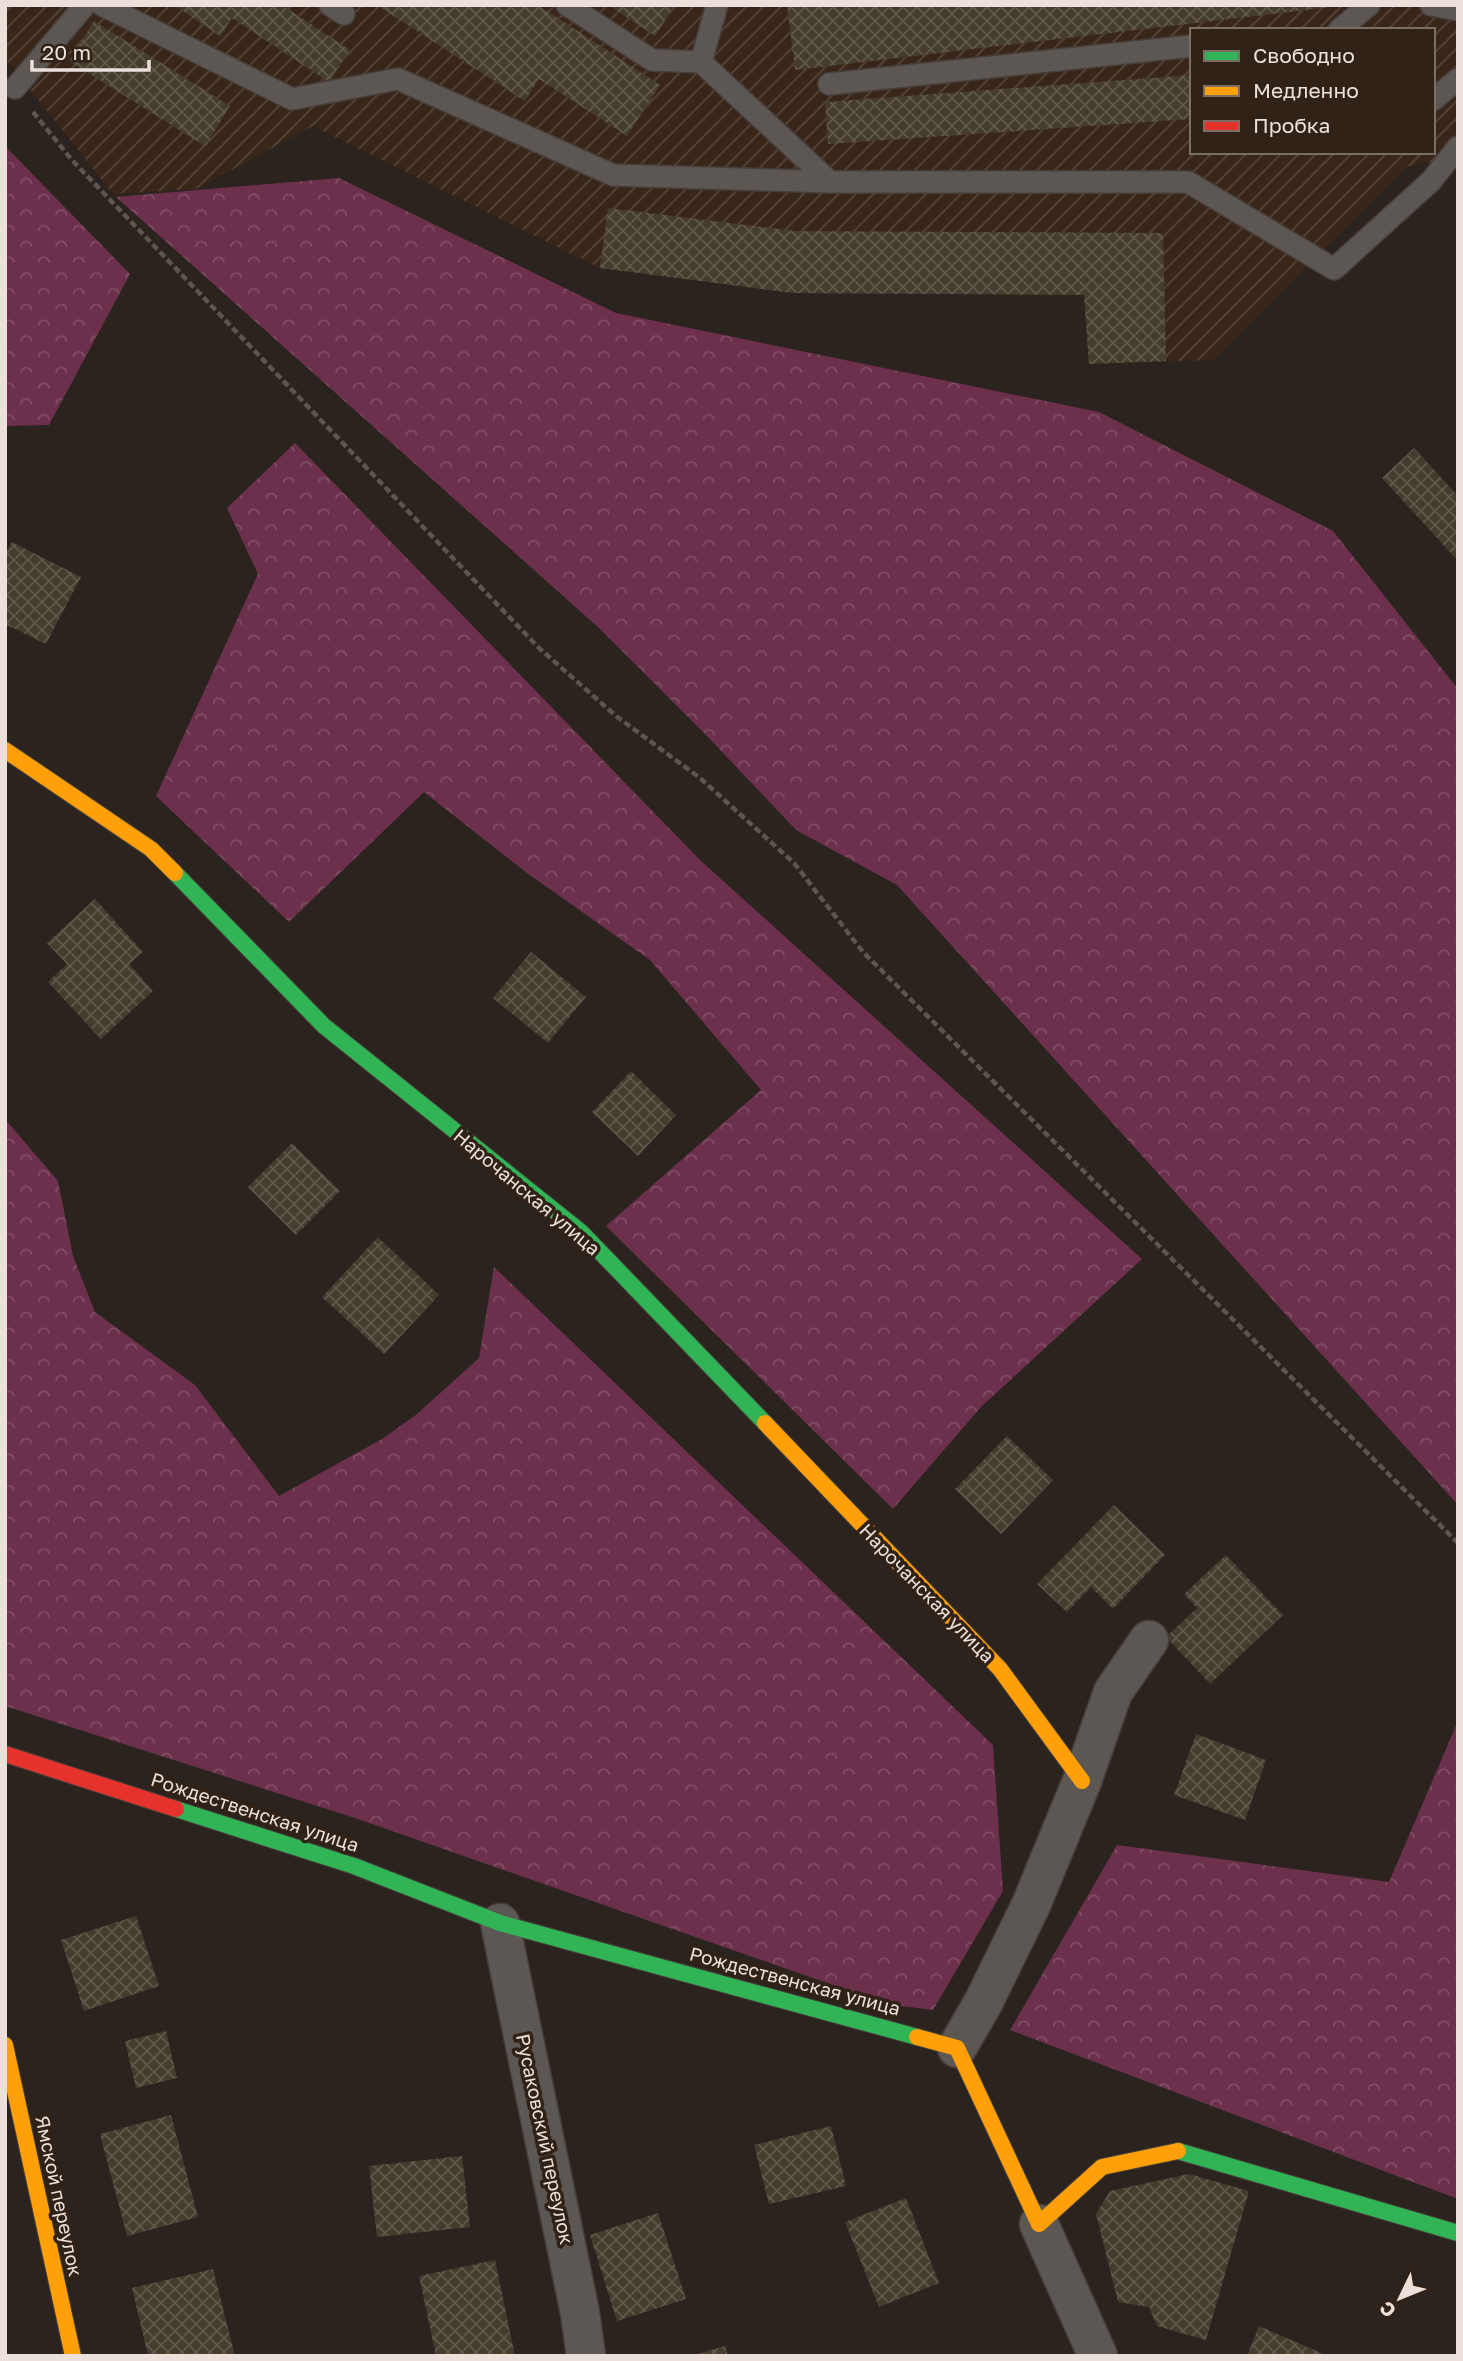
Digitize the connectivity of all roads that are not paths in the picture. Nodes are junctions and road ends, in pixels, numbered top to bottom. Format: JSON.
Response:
{"nodes":[{"id":1,"x":85,"y":5,"type":"edge"},
{"id":2,"x":103,"y":5,"type":"edge"},
{"id":3,"x":567,"y":5,"type":"edge"},
{"id":4,"x":717,"y":5,"type":"edge"},
{"id":5,"x":1369,"y":5,"type":"edge"},
{"id":6,"x":1431,"y":5,"type":"edge"},
{"id":7,"x":1458,"y":10,"type":"edge"},
{"id":8,"x":1341,"y":28,"type":"edge"},
{"id":9,"x":1190,"y":46,"type":"edge"},
{"id":10,"x":701,"y":62,"type":"junction"},
{"id":11,"x":1458,"y":79,"type":"edge"},
{"id":12,"x":829,"y":84,"type":"dead end"},
{"id":13,"x":15,"y":88,"type":"road end"},
{"id":14,"x":1435,"y":98,"type":"edge"},
{"id":15,"x":1458,"y":147,"type":"edge"},
{"id":16,"x":830,"y":182,"type":"junction"},
{"id":17,"x":5,"y":750,"type":"edge"},
{"id":18,"x":1149,"y":1640,"type":"dead end"},
{"id":19,"x":5,"y":1754,"type":"edge"},
{"id":20,"x":1082,"y":1781,"type":"junction"},
{"id":21,"x":500,"y":1923,"type":"junction"},
{"id":22,"x":5,"y":2045,"type":"edge"},
{"id":23,"x":957,"y":2048,"type":"junction"},
{"id":24,"x":1039,"y":2224,"type":"junction"},
{"id":25,"x":1458,"y":2233,"type":"edge"},
{"id":26,"x":73,"y":2356,"type":"edge"},
{"id":27,"x":586,"y":2356,"type":"edge"},
{"id":28,"x":1098,"y":2356,"type":"edge"}],
"edges":[{"from":1,"to":13,"type":"lane"},
{"from":2,"to":16,"type":"lane"},
{"from":3,"to":10,"type":"lane"},
{"from":4,"to":10,"type":"lane"},
{"from":5,"to":8,"type":"lane"},
{"from":6,"to":7,"type":"lane"},
{"from":9,"to":12,"type":"lane"},
{"from":10,"to":16,"type":"lane"},
{"from":11,"to":14,"type":"lane"},
{"from":15,"to":16,"type":"lane"},
{"from":17,"to":20,"type":"street","name":"Нарочанская улица"},
{"from":18,"to":20,"type":"street"},
{"from":19,"to":21,"type":"street","name":"Рождественская улица"},
{"from":20,"to":23,"type":"street"},
{"from":21,"to":23,"type":"street","name":"Рождественская улица"},
{"from":21,"to":27,"type":"street","name":"Русаковский переулок"},
{"from":22,"to":26,"type":"street","name":"Ямской переулок"},
{"from":23,"to":24,"type":"street"},
{"from":24,"to":25,"type":"street"},
{"from":24,"to":28,"type":"street"}]}
